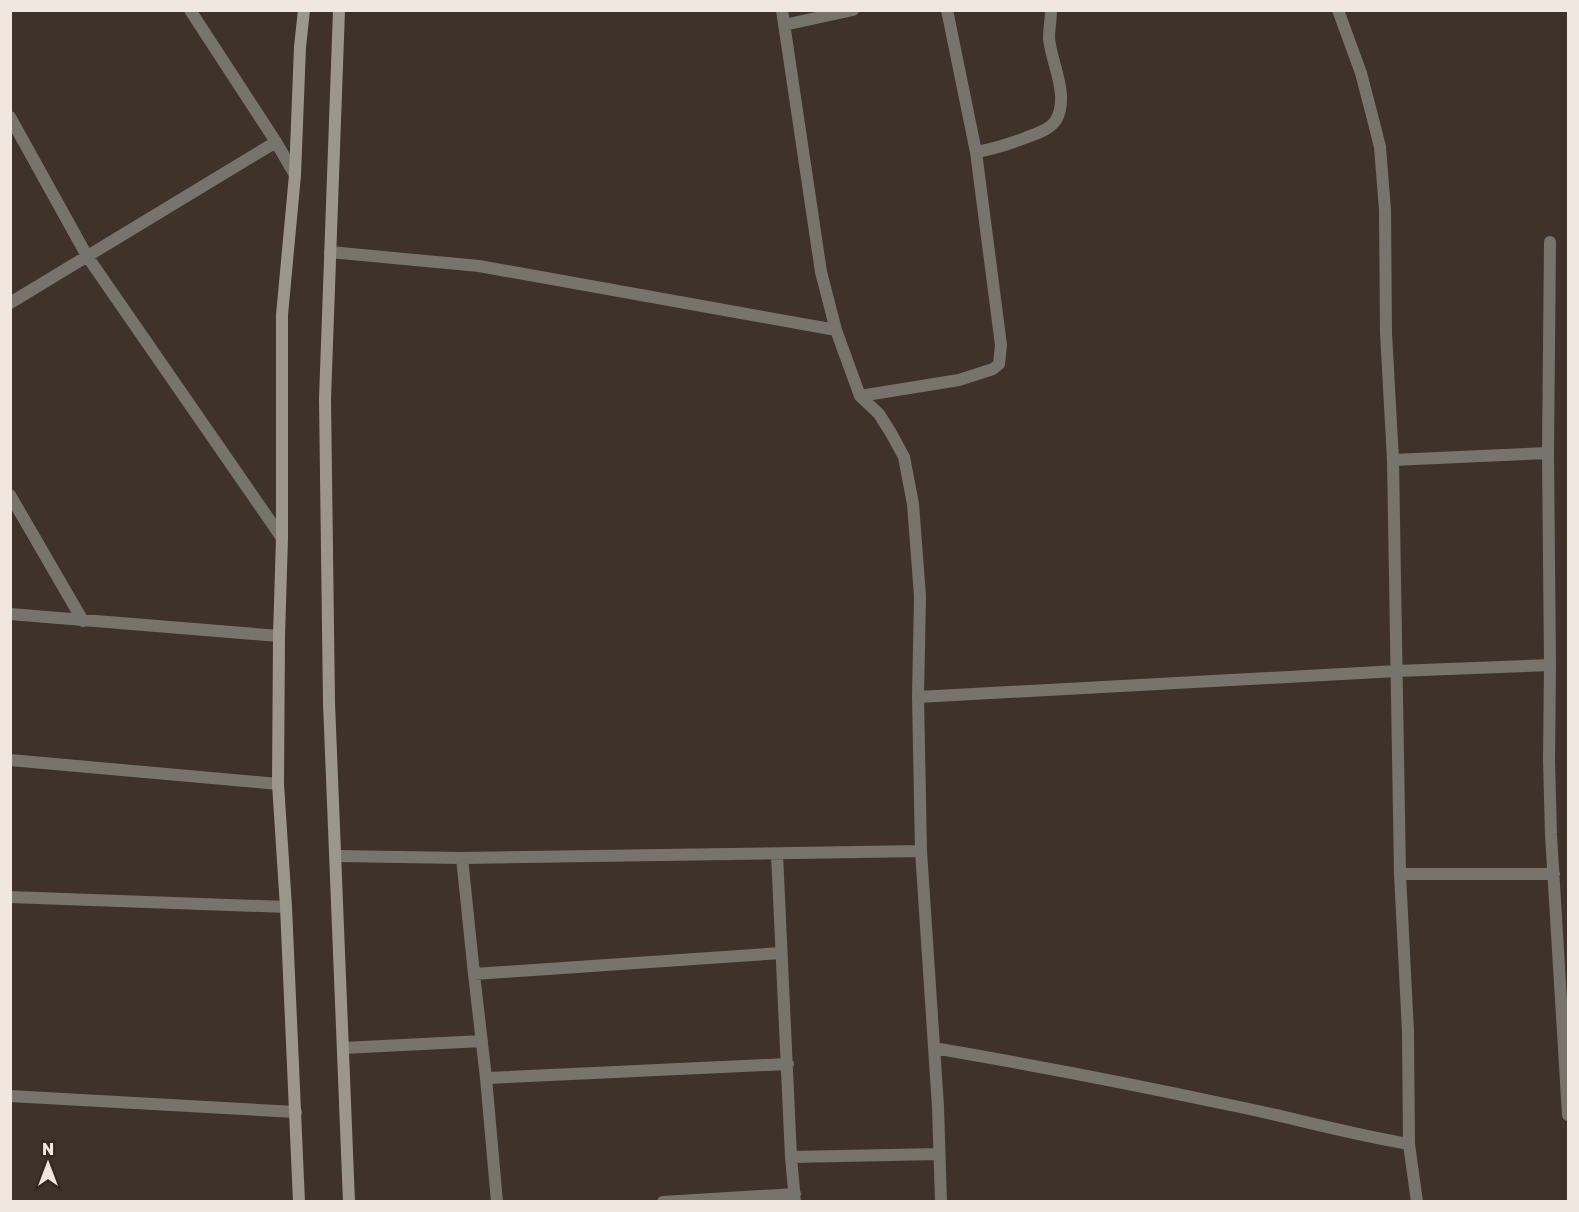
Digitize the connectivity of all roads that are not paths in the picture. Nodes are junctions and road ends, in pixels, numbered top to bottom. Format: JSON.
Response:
{"nodes":[{"id":1,"x":190,"y":10,"type":"edge"},
{"id":2,"x":304,"y":10,"type":"edge"},
{"id":3,"x":339,"y":10,"type":"edge"},
{"id":4,"x":782,"y":10,"type":"edge"},
{"id":5,"x":853,"y":10,"type":"edge"},
{"id":6,"x":947,"y":10,"type":"edge"},
{"id":7,"x":1051,"y":10,"type":"edge"},
{"id":8,"x":1338,"y":10,"type":"edge"},
{"id":9,"x":784,"y":25,"type":"junction"},
{"id":10,"x":10,"y":117,"type":"edge"},
{"id":11,"x":276,"y":142,"type":"junction"},
{"id":12,"x":976,"y":152,"type":"junction"},
{"id":13,"x":295,"y":175,"type":"junction"},
{"id":14,"x":1550,"y":242,"type":"dead end"},
{"id":15,"x":330,"y":252,"type":"junction"},
{"id":16,"x":87,"y":256,"type":"junction"},
{"id":17,"x":10,"y":303,"type":"edge"},
{"id":18,"x":836,"y":330,"type":"junction"},
{"id":19,"x":860,"y":396,"type":"junction"},
{"id":20,"x":1548,"y":453,"type":"junction"},
{"id":21,"x":1393,"y":460,"type":"junction"},
{"id":22,"x":10,"y":495,"type":"edge"},
{"id":23,"x":282,"y":538,"type":"junction"},
{"id":24,"x":10,"y":614,"type":"edge"},
{"id":25,"x":83,"y":621,"type":"junction"},
{"id":26,"x":279,"y":636,"type":"junction"},
{"id":27,"x":1550,"y":665,"type":"junction"},
{"id":28,"x":1397,"y":671,"type":"junction"},
{"id":29,"x":918,"y":697,"type":"junction"},
{"id":30,"x":10,"y":760,"type":"edge"},
{"id":31,"x":278,"y":784,"type":"junction"},
{"id":32,"x":921,"y":851,"type":"junction"},
{"id":33,"x":777,"y":854,"type":"junction"},
{"id":34,"x":336,"y":856,"type":"junction"},
{"id":35,"x":462,"y":858,"type":"junction"},
{"id":36,"x":1400,"y":874,"type":"junction"},
{"id":37,"x":1554,"y":874,"type":"junction"},
{"id":38,"x":10,"y":897,"type":"edge"},
{"id":39,"x":286,"y":907,"type":"junction"},
{"id":40,"x":782,"y":953,"type":"junction"},
{"id":41,"x":474,"y":974,"type":"junction"},
{"id":42,"x":482,"y":1041,"type":"junction"},
{"id":43,"x":343,"y":1048,"type":"junction"},
{"id":44,"x":934,"y":1048,"type":"junction"},
{"id":45,"x":788,"y":1064,"type":"junction"},
{"id":46,"x":486,"y":1078,"type":"junction"},
{"id":47,"x":10,"y":1096,"type":"edge"},
{"id":48,"x":296,"y":1113,"type":"junction"},
{"id":49,"x":1569,"y":1115,"type":"edge"},
{"id":50,"x":1409,"y":1144,"type":"junction"},
{"id":51,"x":939,"y":1154,"type":"junction"},
{"id":52,"x":791,"y":1157,"type":"junction"},
{"id":53,"x":795,"y":1198,"type":"edge"},
{"id":54,"x":299,"y":1202,"type":"edge"},
{"id":55,"x":349,"y":1202,"type":"edge"},
{"id":56,"x":497,"y":1202,"type":"edge"},
{"id":57,"x":663,"y":1202,"type":"edge"},
{"id":58,"x":941,"y":1202,"type":"edge"},
{"id":59,"x":1417,"y":1202,"type":"edge"}],
"edges":[{"from":1,"to":11,"type":"street"},
{"from":2,"to":13,"type":"main road"},
{"from":3,"to":15,"type":"main road"},
{"from":4,"to":9,"type":"street"},
{"from":5,"to":9,"type":"street"},
{"from":6,"to":12,"type":"street"},
{"from":7,"to":12,"type":"street"},
{"from":8,"to":21,"type":"street"},
{"from":9,"to":18,"type":"street"},
{"from":10,"to":16,"type":"street"},
{"from":11,"to":13,"type":"street"},
{"from":11,"to":16,"type":"street"},
{"from":12,"to":19,"type":"street"},
{"from":13,"to":23,"type":"main road"},
{"from":14,"to":20,"type":"street"},
{"from":15,"to":18,"type":"street"},
{"from":15,"to":34,"type":"main road"},
{"from":16,"to":17,"type":"street"},
{"from":16,"to":23,"type":"street"},
{"from":18,"to":19,"type":"street"},
{"from":19,"to":29,"type":"street"},
{"from":20,"to":21,"type":"street"},
{"from":20,"to":27,"type":"street"},
{"from":21,"to":28,"type":"street"},
{"from":22,"to":25,"type":"street"},
{"from":23,"to":26,"type":"main road"},
{"from":24,"to":25,"type":"street"},
{"from":25,"to":26,"type":"street"},
{"from":26,"to":31,"type":"main road"},
{"from":27,"to":28,"type":"street"},
{"from":27,"to":37,"type":"street"},
{"from":28,"to":29,"type":"street"},
{"from":28,"to":36,"type":"street"},
{"from":29,"to":32,"type":"street"},
{"from":30,"to":31,"type":"street"},
{"from":31,"to":39,"type":"main road"},
{"from":32,"to":33,"type":"street"},
{"from":32,"to":44,"type":"street"},
{"from":33,"to":35,"type":"street"},
{"from":33,"to":40,"type":"street"},
{"from":34,"to":35,"type":"street"},
{"from":34,"to":43,"type":"main road"},
{"from":35,"to":41,"type":"street"},
{"from":36,"to":37,"type":"street"},
{"from":36,"to":50,"type":"street"},
{"from":37,"to":49,"type":"street"},
{"from":38,"to":39,"type":"street"},
{"from":39,"to":48,"type":"main road"},
{"from":40,"to":41,"type":"street"},
{"from":40,"to":45,"type":"street"},
{"from":41,"to":42,"type":"street"},
{"from":42,"to":43,"type":"street"},
{"from":42,"to":46,"type":"street"},
{"from":43,"to":55,"type":"main road"},
{"from":44,"to":50,"type":"street"},
{"from":44,"to":51,"type":"street"},
{"from":45,"to":46,"type":"street"},
{"from":45,"to":52,"type":"street"},
{"from":46,"to":56,"type":"street"},
{"from":47,"to":48,"type":"street"},
{"from":48,"to":54,"type":"main road"},
{"from":50,"to":59,"type":"street"},
{"from":51,"to":52,"type":"street"},
{"from":51,"to":58,"type":"street"},
{"from":52,"to":53,"type":"street"},
{"from":53,"to":57,"type":"street"}]}
